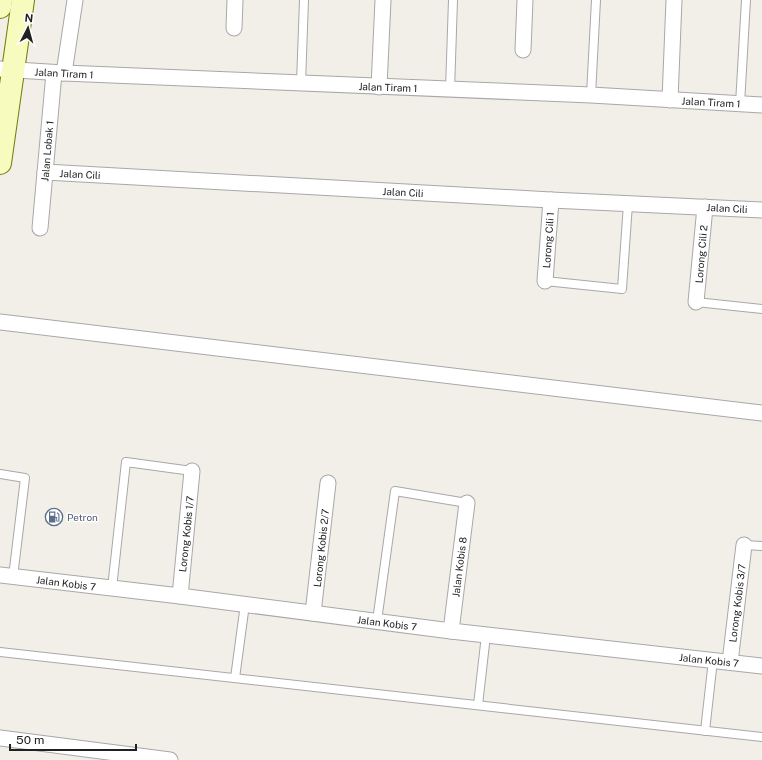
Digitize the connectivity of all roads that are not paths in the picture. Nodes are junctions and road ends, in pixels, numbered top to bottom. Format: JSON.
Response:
{"nodes":[{"id":1,"x":75,"y":0,"type":"edge"},
{"id":2,"x":235,"y":0,"type":"edge"},
{"id":3,"x":304,"y":0,"type":"edge"},
{"id":4,"x":383,"y":0,"type":"edge"},
{"id":5,"x":453,"y":0,"type":"edge"},
{"id":6,"x":525,"y":0,"type":"edge"},
{"id":7,"x":596,"y":0,"type":"edge"},
{"id":8,"x":674,"y":0,"type":"edge"},
{"id":9,"x":746,"y":0,"type":"edge"},
{"id":10,"x":12,"y":1,"type":"edge"},
{"id":11,"x":0,"y":7,"type":"edge"},
{"id":12,"x":234,"y":28,"type":"dead end"},
{"id":13,"x":523,"y":50,"type":"dead end"},
{"id":14,"x":6,"y":70,"type":"edge"},
{"id":15,"x":59,"y":73,"type":"junction"},
{"id":16,"x":300,"y":84,"type":"junction"},
{"id":17,"x":379,"y":87,"type":"junction"},
{"id":18,"x":450,"y":90,"type":"junction"},
{"id":19,"x":591,"y":95,"type":"junction"},
{"id":20,"x":670,"y":100,"type":"junction"},
{"id":21,"x":740,"y":104,"type":"junction"},
{"id":22,"x":762,"y":105,"type":"edge"},
{"id":23,"x":0,"y":163,"type":"edge"},
{"id":24,"x":45,"y":172,"type":"junction"},
{"id":25,"x":551,"y":200,"type":"junction"},
{"id":26,"x":628,"y":204,"type":"junction"},
{"id":27,"x":705,"y":207,"type":"junction"},
{"id":28,"x":762,"y":210,"type":"edge"},
{"id":29,"x":40,"y":228,"type":"dead end"},
{"id":30,"x":546,"y":281,"type":"joint"},
{"id":31,"x":696,"y":302,"type":"joint"},
{"id":32,"x":762,"y":309,"type":"edge"},
{"id":33,"x":0,"y":322,"type":"edge"},
{"id":34,"x":762,"y":413,"type":"edge"},
{"id":35,"x":192,"y":471,"type":"joint"},
{"id":36,"x":0,"y":474,"type":"edge"},
{"id":37,"x":328,"y":483,"type":"dead end"},
{"id":38,"x":467,"y":503,"type":"joint"},
{"id":39,"x":744,"y":545,"type":"joint"},
{"id":40,"x":762,"y":546,"type":"edge"},
{"id":41,"x":6,"y":576,"type":"edge"},
{"id":42,"x":112,"y":588,"type":"junction"},
{"id":43,"x":180,"y":596,"type":"junction"},
{"id":44,"x":245,"y":604,"type":"junction"},
{"id":45,"x":313,"y":613,"type":"junction"},
{"id":46,"x":377,"y":621,"type":"junction"},
{"id":47,"x":451,"y":631,"type":"junction"},
{"id":48,"x":486,"y":635,"type":"junction"},
{"id":49,"x":0,"y":652,"type":"edge"},
{"id":50,"x":713,"y":660,"type":"junction"},
{"id":51,"x":730,"y":662,"type":"junction"},
{"id":52,"x":762,"y":666,"type":"edge"},
{"id":53,"x":235,"y":678,"type":"junction"},
{"id":54,"x":478,"y":705,"type":"junction"},
{"id":55,"x":705,"y":731,"type":"junction"},
{"id":56,"x":762,"y":737,"type":"edge"},
{"id":57,"x":0,"y":738,"type":"edge"},
{"id":58,"x":170,"y":760,"type":"edge"}],
"edges":[{"from":1,"to":15,"type":"street","name":"Jalan Lobak 1"},
{"from":2,"to":12,"type":"street"},
{"from":3,"to":16,"type":"lane"},
{"from":4,"to":17,"type":"street"},
{"from":5,"to":18,"type":"lane"},
{"from":6,"to":13,"type":"street"},
{"from":7,"to":19,"type":"lane"},
{"from":8,"to":20,"type":"street"},
{"from":9,"to":21,"type":"lane"},
{"from":10,"to":11,"type":"street"},
{"from":10,"to":14,"type":"street"},
{"from":14,"to":15,"type":"street","name":"Jalan Tiram 1"},
{"from":14,"to":23,"type":"street"},
{"from":15,"to":16,"type":"street","name":"Jalan Tiram 1"},
{"from":15,"to":24,"type":"street","name":"Jalan Lobak 1"},
{"from":16,"to":17,"type":"street","name":"Jalan Tiram 1"},
{"from":17,"to":18,"type":"street","name":"Jalan Tiram 1"},
{"from":18,"to":19,"type":"street","name":"Jalan Tiram 1"},
{"from":19,"to":20,"type":"street","name":"Jalan Tiram 1"},
{"from":20,"to":21,"type":"street","name":"Jalan Tiram 1"},
{"from":21,"to":22,"type":"street","name":"Jalan Tiram 1"},
{"from":24,"to":25,"type":"street","name":"Jalan Cili"},
{"from":24,"to":29,"type":"street","name":"Jalan Lobak 1"},
{"from":25,"to":26,"type":"street","name":"Jalan Cili"},
{"from":25,"to":30,"type":"street","name":"Lorong Cili 1"},
{"from":26,"to":27,"type":"street","name":"Jalan Cili"},
{"from":26,"to":30,"type":"lane"},
{"from":27,"to":28,"type":"street","name":"Jalan Cili"},
{"from":27,"to":31,"type":"street","name":"Lorong Cili 2"},
{"from":31,"to":32,"type":"lane"},
{"from":33,"to":34,"type":"street"},
{"from":35,"to":42,"type":"lane"},
{"from":35,"to":43,"type":"street","name":"Lorong Kobis 1/7"},
{"from":36,"to":41,"type":"lane"},
{"from":37,"to":45,"type":"street","name":"Lorong Kobis 2/7"},
{"from":38,"to":46,"type":"lane"},
{"from":38,"to":47,"type":"street","name":"Jalan Kobis 8"},
{"from":39,"to":40,"type":"lane"},
{"from":39,"to":51,"type":"street","name":"Lorong Kobis 3/7"},
{"from":41,"to":42,"type":"street","name":"Jalan Kobis 7"},
{"from":42,"to":43,"type":"street","name":"Jalan Kobis 7"},
{"from":43,"to":44,"type":"street","name":"Jalan Kobis 7"},
{"from":44,"to":45,"type":"street","name":"Jalan Kobis 7"},
{"from":44,"to":53,"type":"lane"},
{"from":45,"to":46,"type":"street","name":"Jalan Kobis 7"},
{"from":46,"to":47,"type":"street","name":"Jalan Kobis 7"},
{"from":47,"to":48,"type":"street","name":"Jalan Kobis 7"},
{"from":48,"to":50,"type":"street","name":"Jalan Kobis 7"},
{"from":48,"to":54,"type":"lane"},
{"from":49,"to":53,"type":"lane"},
{"from":50,"to":51,"type":"street","name":"Jalan Kobis 7"},
{"from":50,"to":55,"type":"lane"},
{"from":51,"to":52,"type":"street","name":"Jalan Kobis 7"},
{"from":53,"to":54,"type":"lane"},
{"from":54,"to":55,"type":"lane"},
{"from":55,"to":56,"type":"lane"},
{"from":57,"to":58,"type":"street"}]}
